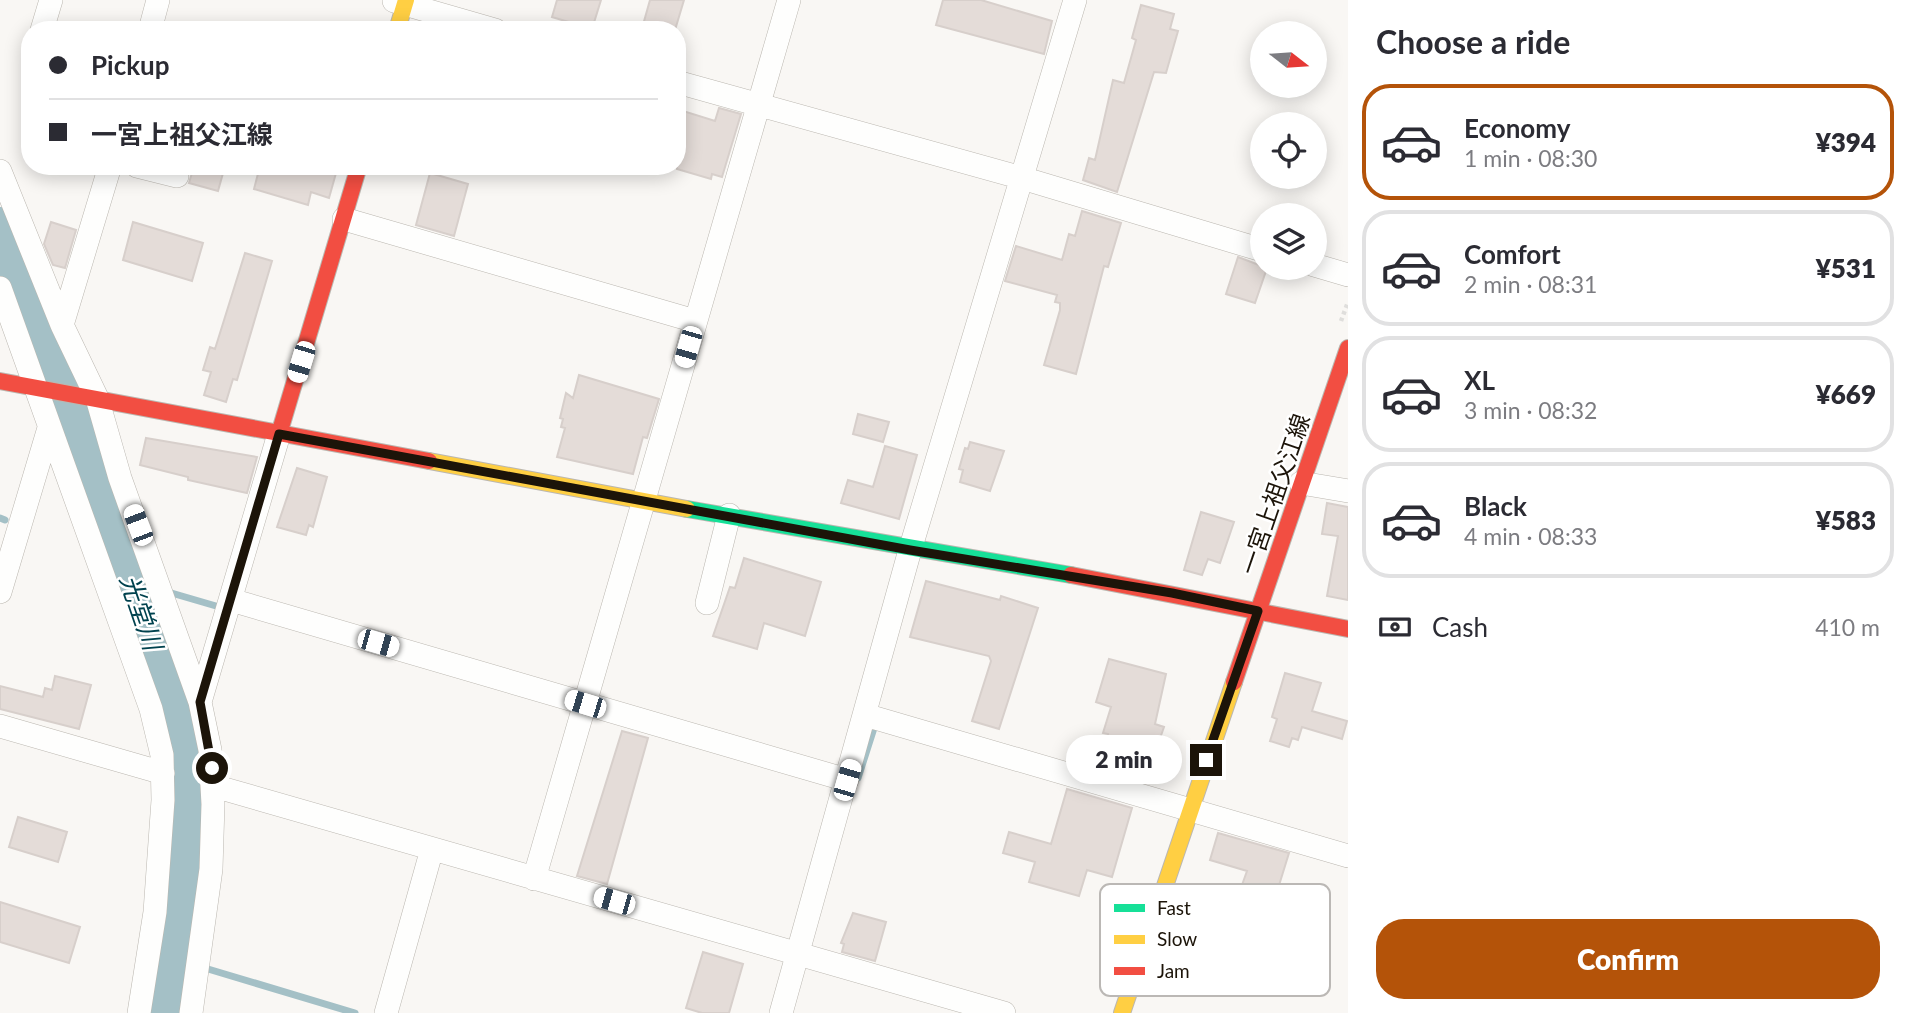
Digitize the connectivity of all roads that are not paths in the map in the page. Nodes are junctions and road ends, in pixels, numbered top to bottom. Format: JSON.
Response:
{"nodes":[{"id":1,"x":51,"y":0,"type":"edge"},
{"id":2,"x":158,"y":0,"type":"edge"},
{"id":3,"x":789,"y":0,"type":"edge"},
{"id":4,"x":1075,"y":0,"type":"edge"},
{"id":5,"x":400,"y":1,"type":"edge"},
{"id":6,"x":45,"y":21,"type":"edge"},
{"id":7,"x":152,"y":21,"type":"edge"},
{"id":8,"x":398,"y":21,"type":"edge"},
{"id":9,"x":466,"y":21,"type":"edge"},
{"id":10,"x":686,"y":85,"type":"edge"},
{"id":11,"x":758,"y":105,"type":"junction"},
{"id":12,"x":0,"y":171,"type":"edge"},
{"id":13,"x":107,"y":175,"type":"edge"},
{"id":14,"x":173,"y":175,"type":"edge"},
{"id":15,"x":356,"y":175,"type":"edge"},
{"id":16,"x":177,"y":176,"type":"dead end"},
{"id":17,"x":1021,"y":178,"type":"junction"},
{"id":18,"x":344,"y":219,"type":"junction"},
{"id":19,"x":1250,"y":246,"type":"edge"},
{"id":20,"x":1327,"y":269,"type":"edge"},
{"id":21,"x":1348,"y":275,"type":"edge"},
{"id":22,"x":0,"y":288,"type":"edge"},
{"id":23,"x":695,"y":321,"type":"junction"},
{"id":24,"x":62,"y":325,"type":"junction"},
{"id":25,"x":1348,"y":348,"type":"edge"},
{"id":26,"x":0,"y":381,"type":"edge"},
{"id":27,"x":39,"y":388,"type":"junction"},
{"id":28,"x":93,"y":397,"type":"junction"},
{"id":29,"x":49,"y":428,"type":"junction"},
{"id":30,"x":279,"y":434,"type":"junction"},
{"id":31,"x":1301,"y":483,"type":"junction"},
{"id":32,"x":1348,"y":491,"type":"edge"},
{"id":33,"x":645,"y":502,"type":"junction"},
{"id":34,"x":729,"y":515,"type":"junction"},
{"id":35,"x":910,"y":550,"type":"junction"},
{"id":36,"x":0,"y":593,"type":"edge"},
{"id":37,"x":231,"y":600,"type":"junction"},
{"id":38,"x":707,"y":603,"type":"dead end"},
{"id":39,"x":1258,"y":611,"type":"junction"},
{"id":40,"x":1348,"y":629,"type":"edge"},
{"id":41,"x":200,"y":702,"type":"junction"},
{"id":42,"x":585,"y":704,"type":"junction"},
{"id":43,"x":865,"y":715,"type":"junction"},
{"id":44,"x":0,"y":726,"type":"edge"},
{"id":45,"x":163,"y":773,"type":"junction"},
{"id":46,"x":847,"y":780,"type":"junction"},
{"id":47,"x":214,"y":786,"type":"junction"},
{"id":48,"x":1189,"y":809,"type":"junction"},
{"id":49,"x":432,"y":849,"type":"junction"},
{"id":50,"x":1348,"y":856,"type":"edge"},
{"id":51,"x":534,"y":879,"type":"junction"},
{"id":52,"x":1164,"y":884,"type":"edge"},
{"id":53,"x":799,"y":952,"type":"junction"},
{"id":54,"x":1128,"y":996,"type":"edge"},
{"id":55,"x":139,"y":1013,"type":"edge"},
{"id":56,"x":191,"y":1013,"type":"edge"},
{"id":57,"x":386,"y":1013,"type":"edge"},
{"id":58,"x":781,"y":1013,"type":"edge"},
{"id":59,"x":1004,"y":1013,"type":"edge"},
{"id":60,"x":1122,"y":1013,"type":"edge"}],
"edges":[{"from":1,"to":6,"type":"street"},
{"from":2,"to":7,"type":"street"},
{"from":3,"to":11,"type":"street"},
{"from":4,"to":17,"type":"street"},
{"from":5,"to":8,"type":"street"},
{"from":5,"to":9,"type":"street"},
{"from":10,"to":11,"type":"street"},
{"from":11,"to":17,"type":"street"},
{"from":11,"to":23,"type":"street"},
{"from":12,"to":24,"type":"street"},
{"from":13,"to":24,"type":"street"},
{"from":14,"to":16,"type":"street"},
{"from":15,"to":18,"type":"street"},
{"from":17,"to":19,"type":"street"},
{"from":17,"to":35,"type":"street"},
{"from":18,"to":23,"type":"street"},
{"from":18,"to":30,"type":"street"},
{"from":20,"to":21,"type":"street"},
{"from":22,"to":27,"type":"street"},
{"from":23,"to":33,"type":"street"},
{"from":24,"to":28,"type":"street"},
{"from":25,"to":31,"type":"street","name":"一宮上祖父江線"},
{"from":26,"to":27,"type":"street"},
{"from":27,"to":28,"type":"street"},
{"from":27,"to":29,"type":"street"},
{"from":28,"to":30,"type":"street"},
{"from":28,"to":41,"type":"street"},
{"from":29,"to":36,"type":"street"},
{"from":29,"to":45,"type":"street"},
{"from":30,"to":33,"type":"street"},
{"from":30,"to":37,"type":"street"},
{"from":31,"to":32,"type":"street"},
{"from":31,"to":39,"type":"street","name":"一宮上祖父江線"},
{"from":33,"to":34,"type":"street"},
{"from":33,"to":42,"type":"street"},
{"from":34,"to":35,"type":"street"},
{"from":34,"to":38,"type":"street"},
{"from":35,"to":39,"type":"street"},
{"from":35,"to":43,"type":"street"},
{"from":37,"to":41,"type":"street"},
{"from":37,"to":42,"type":"street"},
{"from":39,"to":40,"type":"street"},
{"from":39,"to":48,"type":"street","name":"一宮上祖父江線"},
{"from":41,"to":47,"type":"street"},
{"from":42,"to":46,"type":"street"},
{"from":42,"to":51,"type":"street"},
{"from":43,"to":46,"type":"street"},
{"from":43,"to":48,"type":"street"},
{"from":44,"to":45,"type":"street"},
{"from":45,"to":55,"type":"street"},
{"from":46,"to":53,"type":"street"},
{"from":47,"to":49,"type":"street"},
{"from":47,"to":56,"type":"street"},
{"from":48,"to":50,"type":"street"},
{"from":48,"to":52,"type":"street","name":"一宮上祖父江線"},
{"from":49,"to":51,"type":"street"},
{"from":49,"to":57,"type":"street"},
{"from":51,"to":53,"type":"street"},
{"from":53,"to":58,"type":"street"},
{"from":53,"to":59,"type":"street"},
{"from":54,"to":60,"type":"street","name":"一宮上祖父江線"}]}
